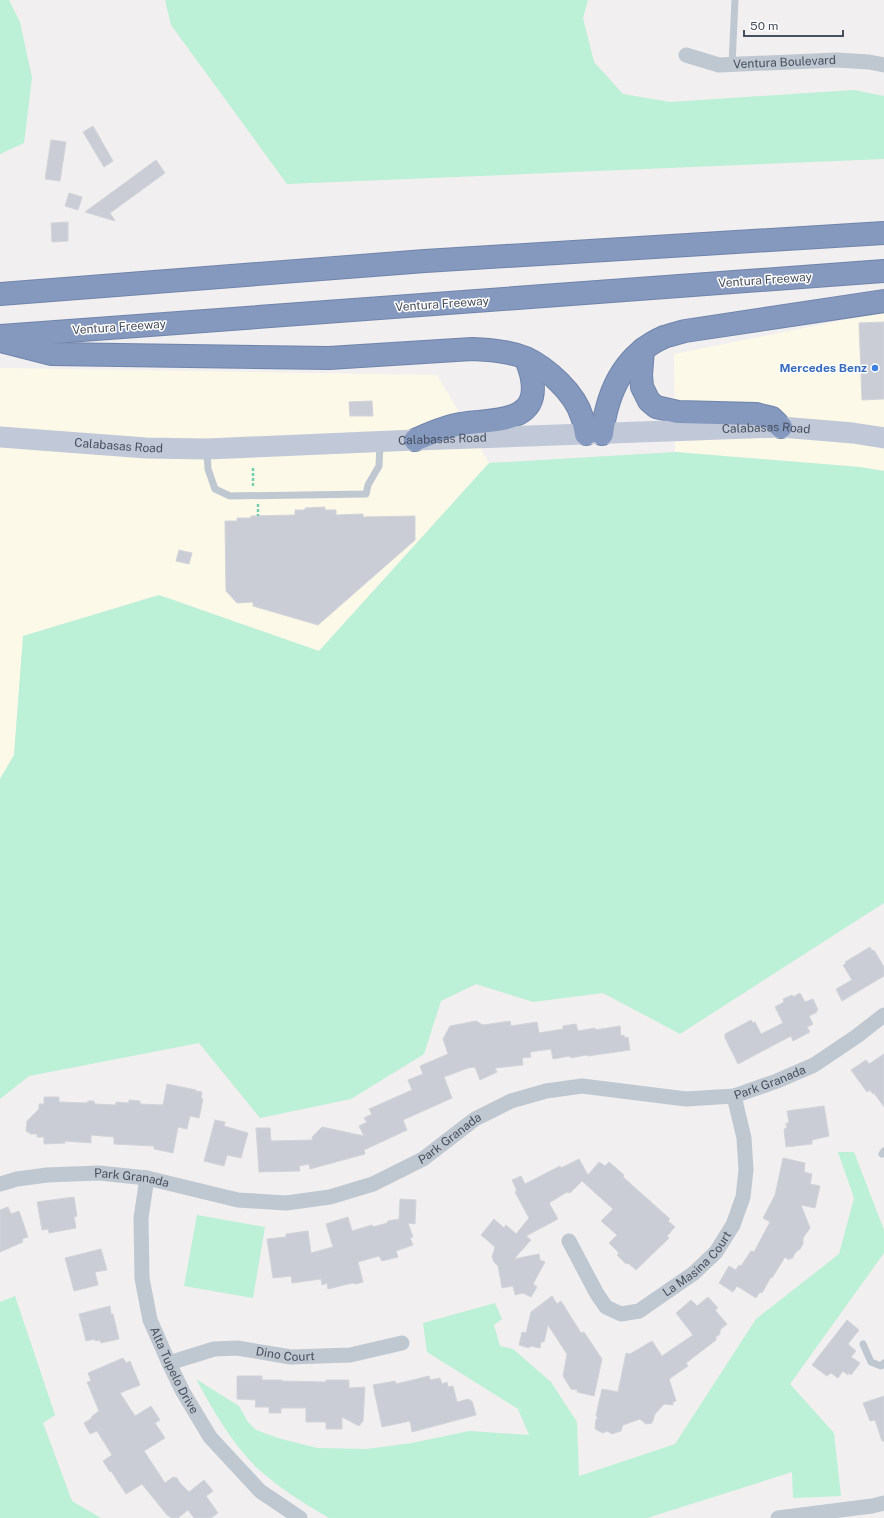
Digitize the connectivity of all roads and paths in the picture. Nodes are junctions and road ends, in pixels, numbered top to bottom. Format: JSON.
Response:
{"nodes":[{"id":1,"x":735,"y":0,"type":"edge"},
{"id":2,"x":686,"y":55,"type":"dead end"},
{"id":3,"x":732,"y":64,"type":"junction"},
{"id":4,"x":884,"y":65,"type":"edge"},
{"id":5,"x":878,"y":232,"type":"edge"},
{"id":6,"x":884,"y":271,"type":"edge"},
{"id":7,"x":0,"y":294,"type":"edge"},
{"id":8,"x":884,"y":301,"type":"edge"},
{"id":9,"x":0,"y":336,"type":"edge"},
{"id":10,"x":0,"y":340,"type":"edge"},
{"id":11,"x":643,"y":349,"type":"junction"},
{"id":12,"x":526,"y":359,"type":"junction"},
{"id":13,"x":781,"y":427,"type":"junction"},
{"id":14,"x":594,"y":434,"type":"junction"},
{"id":15,"x":0,"y":437,"type":"edge"},
{"id":16,"x":884,"y":438,"type":"edge"},
{"id":17,"x":414,"y":440,"type":"junction"},
{"id":18,"x":380,"y":442,"type":"junction"},
{"id":19,"x":207,"y":449,"type":"junction"},
{"id":20,"x":884,"y":1015,"type":"edge"},
{"id":21,"x":734,"y":1096,"type":"junction"},
{"id":22,"x":147,"y":1178,"type":"junction"},
{"id":23,"x":0,"y":1184,"type":"edge"},
{"id":24,"x":569,"y":1241,"type":"dead end"},
{"id":25,"x":402,"y":1343,"type":"dead end"},
{"id":26,"x":863,"y":1344,"type":"dead end"},
{"id":27,"x":169,"y":1363,"type":"junction"},
{"id":28,"x":884,"y":1363,"type":"edge"},
{"id":29,"x":884,"y":1503,"type":"edge"},
{"id":30,"x":300,"y":1518,"type":"edge"},
{"id":31,"x":778,"y":1518,"type":"edge"}],
"edges":[{"from":1,"to":3,"type":"lane"},
{"from":2,"to":3,"type":"street","name":"Ventura Boulevard"},
{"from":3,"to":4,"type":"street","name":"Ventura Boulevard"},
{"from":5,"to":7,"type":"highway"},
{"from":6,"to":9,"type":"highway","name":"Ventura Freeway"},
{"from":8,"to":11,"type":"highway"},
{"from":10,"to":12,"type":"highway"},
{"from":11,"to":13,"type":"highway"},
{"from":11,"to":14,"type":"highway"},
{"from":12,"to":14,"type":"highway"},
{"from":12,"to":17,"type":"highway"},
{"from":13,"to":14,"type":"main road","name":"Calabasas Road"},
{"from":13,"to":16,"type":"main road","name":"Calabasas Road"},
{"from":14,"to":17,"type":"main road","name":"Calabasas Road"},
{"from":15,"to":19,"type":"main road","name":"Calabasas Road"},
{"from":17,"to":18,"type":"main road","name":"Calabasas Road"},
{"from":18,"to":19,"type":"main road","name":"Calabasas Road"},
{"from":18,"to":19,"type":"lane"},
{"from":20,"to":21,"type":"street","name":"Park Granada"},
{"from":21,"to":22,"type":"street","name":"Park Granada"},
{"from":21,"to":24,"type":"street","name":"La Masina Court"},
{"from":22,"to":23,"type":"street","name":"Park Granada"},
{"from":22,"to":27,"type":"street","name":"Alta Tupelo Drive"},
{"from":25,"to":27,"type":"street","name":"Dino Court"},
{"from":26,"to":28,"type":"lane"},
{"from":27,"to":30,"type":"street","name":"Alta Tupelo Drive"},
{"from":29,"to":31,"type":"street"}]}
